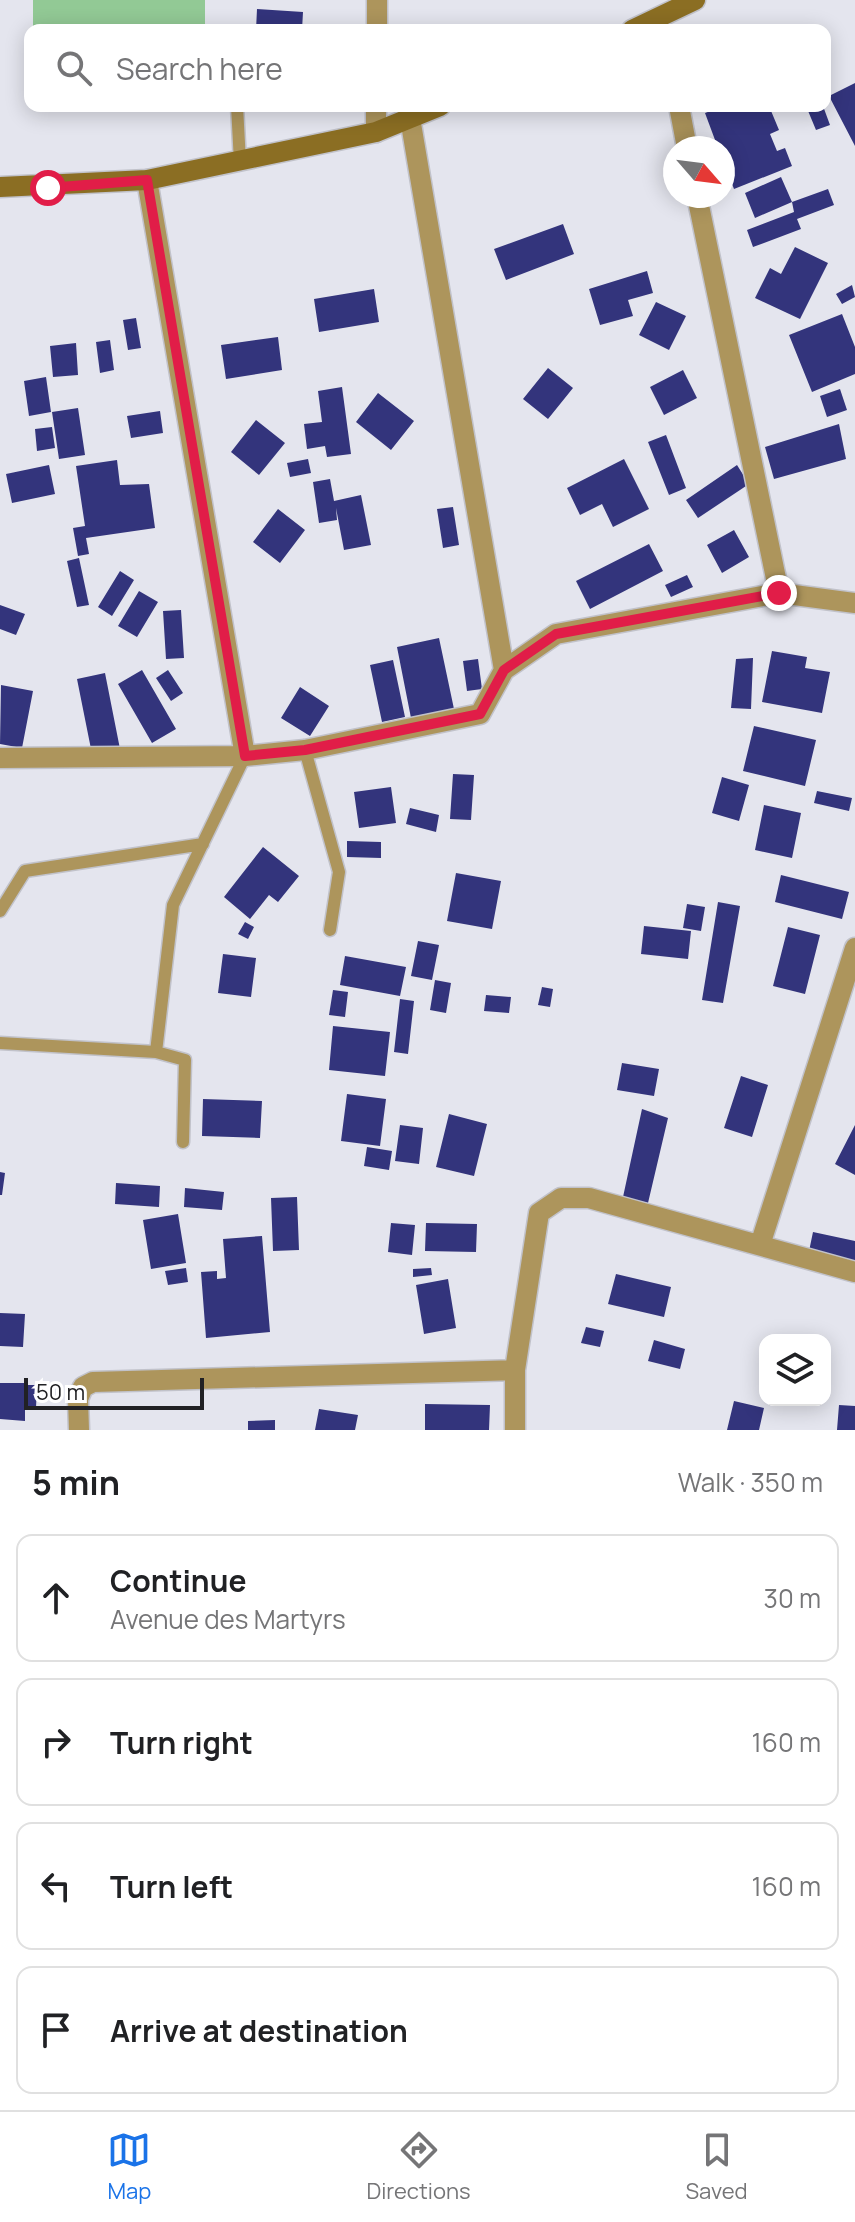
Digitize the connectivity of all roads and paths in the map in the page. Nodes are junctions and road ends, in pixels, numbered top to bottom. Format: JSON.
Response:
{"nodes":[{"id":1,"x":377,"y":0,"type":"edge"},
{"id":2,"x":695,"y":0,"type":"edge"},
{"id":3,"x":377,"y":24,"type":"edge"},
{"id":4,"x":662,"y":24,"type":"edge"},
{"id":5,"x":237,"y":112,"type":"edge"},
{"id":6,"x":376,"y":112,"type":"edge"},
{"id":7,"x":425,"y":112,"type":"edge"},
{"id":8,"x":680,"y":112,"type":"edge"},
{"id":9,"x":410,"y":118,"type":"junction"},
{"id":10,"x":376,"y":132,"type":"junction"},
{"id":11,"x":685,"y":136,"type":"edge"},
{"id":12,"x":240,"y":162,"type":"junction"},
{"id":13,"x":147,"y":180,"type":"junction"},
{"id":14,"x":0,"y":187,"type":"edge"},
{"id":15,"x":699,"y":208,"type":"edge"},
{"id":16,"x":779,"y":593,"type":"junction"},
{"id":17,"x":855,"y":603,"type":"edge"},
{"id":18,"x":504,"y":670,"type":"junction"},
{"id":19,"x":305,"y":750,"type":"junction"},
{"id":20,"x":245,"y":756,"type":"junction"},
{"id":21,"x":0,"y":758,"type":"edge"},
{"id":22,"x":203,"y":844,"type":"junction"},
{"id":23,"x":0,"y":911,"type":"edge"},
{"id":24,"x":330,"y":930,"type":"dead end"},
{"id":25,"x":855,"y":948,"type":"edge"},
{"id":26,"x":0,"y":1043,"type":"edge"},
{"id":27,"x":156,"y":1052,"type":"junction"},
{"id":28,"x":183,"y":1142,"type":"dead end"},
{"id":29,"x":760,"y":1245,"type":"junction"},
{"id":30,"x":855,"y":1272,"type":"edge"},
{"id":31,"x":515,"y":1370,"type":"junction"},
{"id":32,"x":79,"y":1430,"type":"edge"},
{"id":33,"x":515,"y":1430,"type":"edge"}],
"edges":[{"from":1,"to":3,"type":"street"},
{"from":2,"to":4,"type":"main road"},
{"from":5,"to":12,"type":"lane"},
{"from":6,"to":10,"type":"street"},
{"from":7,"to":9,"type":"main road"},
{"from":8,"to":11,"type":"street"},
{"from":9,"to":10,"type":"main road"},
{"from":9,"to":18,"type":"street"},
{"from":10,"to":12,"type":"main road"},
{"from":12,"to":13,"type":"main road"},
{"from":13,"to":14,"type":"main road"},
{"from":13,"to":20,"type":"street"},
{"from":15,"to":16,"type":"street"},
{"from":16,"to":17,"type":"street"},
{"from":16,"to":18,"type":"street"},
{"from":18,"to":19,"type":"street"},
{"from":19,"to":20,"type":"street"},
{"from":19,"to":24,"type":"lane"},
{"from":20,"to":21,"type":"street"},
{"from":20,"to":22,"type":"lane"},
{"from":22,"to":23,"type":"lane"},
{"from":22,"to":27,"type":"lane"},
{"from":25,"to":29,"type":"street"},
{"from":26,"to":27,"type":"lane"},
{"from":27,"to":28,"type":"lane"},
{"from":29,"to":30,"type":"street"},
{"from":29,"to":31,"type":"street"},
{"from":31,"to":32,"type":"street"},
{"from":31,"to":33,"type":"street"}]}
